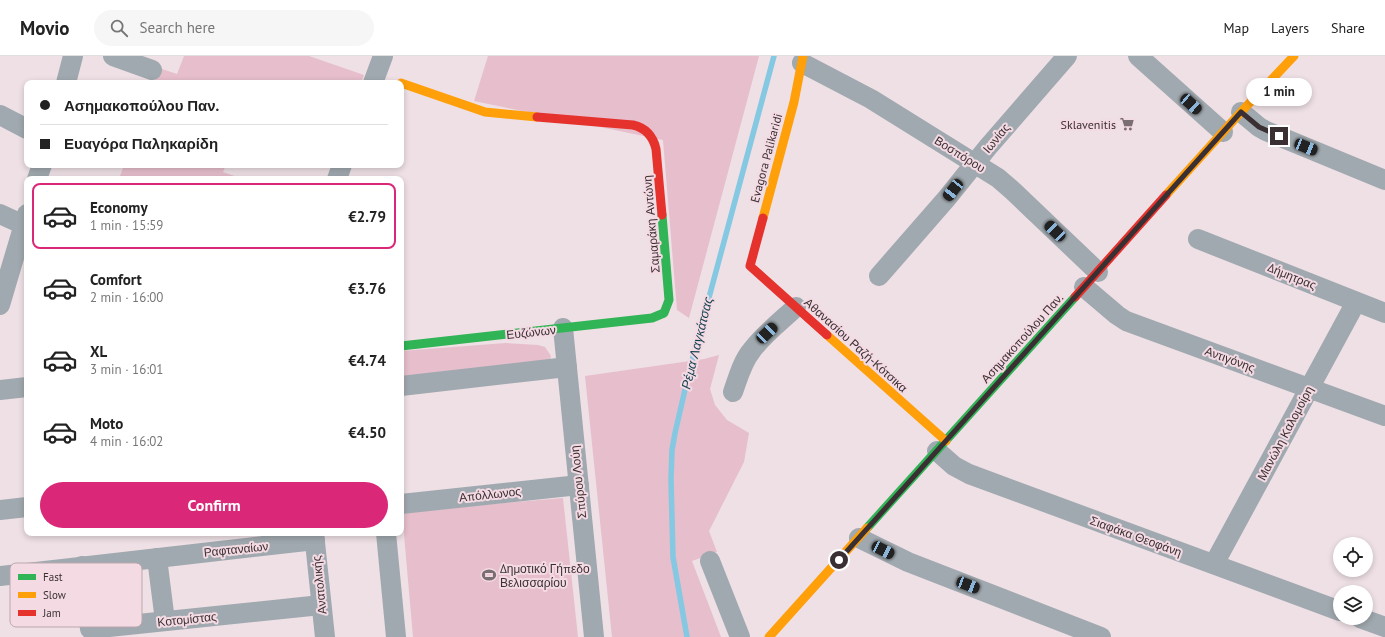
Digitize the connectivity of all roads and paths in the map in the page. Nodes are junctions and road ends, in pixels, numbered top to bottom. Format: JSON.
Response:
{"nodes":[{"id":1,"x":73,"y":56,"type":"edge"},
{"id":2,"x":113,"y":56,"type":"edge"},
{"id":3,"x":383,"y":56,"type":"edge"},
{"id":4,"x":1067,"y":56,"type":"edge"},
{"id":5,"x":1138,"y":56,"type":"edge"},
{"id":6,"x":1294,"y":56,"type":"edge"},
{"id":7,"x":803,"y":59,"type":"edge"},
{"id":8,"x":152,"y":70,"type":"dead end"},
{"id":9,"x":374,"y":79,"type":"edge"},
{"id":10,"x":67,"y":80,"type":"edge"},
{"id":11,"x":404,"y":84,"type":"edge"},
{"id":12,"x":1241,"y":112,"type":"junction"},
{"id":13,"x":0,"y":115,"type":"edge"},
{"id":14,"x":24,"y":127,"type":"edge"},
{"id":15,"x":1222,"y":132,"type":"junction"},
{"id":16,"x":975,"y":163,"type":"junction"},
{"id":17,"x":1385,"y":180,"type":"edge"},
{"id":18,"x":0,"y":214,"type":"edge"},
{"id":19,"x":24,"y":220,"type":"edge"},
{"id":20,"x":24,"y":223,"type":"edge"},
{"id":21,"x":1198,"y":239,"type":"dead end"},
{"id":22,"x":750,"y":266,"type":"joint"},
{"id":23,"x":1098,"y":272,"type":"junction"},
{"id":24,"x":879,"y":276,"type":"dead end"},
{"id":25,"x":1084,"y":287,"type":"junction"},
{"id":26,"x":1356,"y":302,"type":"junction"},
{"id":27,"x":0,"y":305,"type":"edge"},
{"id":28,"x":796,"y":307,"type":"junction"},
{"id":29,"x":1385,"y":313,"type":"edge"},
{"id":30,"x":661,"y":316,"type":"joint"},
{"id":31,"x":563,"y":328,"type":"junction"},
{"id":32,"x":404,"y":346,"type":"edge"},
{"id":33,"x":567,"y":368,"type":"junction"},
{"id":34,"x":404,"y":386,"type":"edge"},
{"id":35,"x":24,"y":387,"type":"edge"},
{"id":36,"x":1309,"y":388,"type":"junction"},
{"id":37,"x":0,"y":390,"type":"edge"},
{"id":38,"x":733,"y":392,"type":"dead end"},
{"id":39,"x":1385,"y":416,"type":"edge"},
{"id":40,"x":941,"y":446,"type":"junction"},
{"id":41,"x":579,"y":485,"type":"junction"},
{"id":42,"x":404,"y":504,"type":"edge"},
{"id":43,"x":24,"y":507,"type":"edge"},
{"id":44,"x":0,"y":510,"type":"edge"},
{"id":45,"x":386,"y":536,"type":"edge"},
{"id":46,"x":314,"y":537,"type":"edge"},
{"id":47,"x":859,"y":538,"type":"junction"},
{"id":48,"x":157,"y":558,"type":"junction"},
{"id":49,"x":710,"y":561,"type":"dead end"},
{"id":50,"x":110,"y":563,"type":"edge"},
{"id":51,"x":1214,"y":564,"type":"junction"},
{"id":52,"x":10,"y":575,"type":"edge"},
{"id":53,"x":0,"y":576,"type":"edge"},
{"id":54,"x":321,"y":605,"type":"junction"},
{"id":55,"x":1333,"y":608,"type":"edge"},
{"id":56,"x":165,"y":621,"type":"junction"},
{"id":57,"x":142,"y":623,"type":"edge"},
{"id":58,"x":1373,"y":623,"type":"edge"},
{"id":59,"x":90,"y":627,"type":"edge"},
{"id":60,"x":109,"y":627,"type":"edge"},
{"id":61,"x":1385,"y":627,"type":"edge"},
{"id":62,"x":325,"y":637,"type":"edge"},
{"id":63,"x":396,"y":637,"type":"edge"},
{"id":64,"x":594,"y":637,"type":"edge"},
{"id":65,"x":740,"y":637,"type":"edge"},
{"id":66,"x":769,"y":637,"type":"edge"},
{"id":67,"x":1101,"y":637,"type":"edge"}],
"edges":[{"from":1,"to":10,"type":"street"},
{"from":2,"to":8,"type":"street"},
{"from":3,"to":9,"type":"street"},
{"from":4,"to":16,"type":"street","name":"Ιωνίας"},
{"from":5,"to":15,"type":"street"},
{"from":6,"to":12,"type":"street","name":"Ασημακοπούλου Παν."},
{"from":7,"to":16,"type":"street","name":"Βοσπόρου"},
{"from":7,"to":22,"type":"street","name":"Evagora Palikaridi"},
{"from":11,"to":30,"type":"street","name":"Σαμαράκη Αντώνη"},
{"from":12,"to":15,"type":"street","name":"Ασημακοπούλου Παν."},
{"from":12,"to":17,"type":"street"},
{"from":13,"to":14,"type":"street"},
{"from":15,"to":23,"type":"street","name":"Ασημακοπούλου Παν."},
{"from":16,"to":23,"type":"street","name":"Βοσπόρου"},
{"from":16,"to":24,"type":"street","name":"Ιωνίας"},
{"from":18,"to":19,"type":"street"},
{"from":20,"to":27,"type":"street"},
{"from":21,"to":26,"type":"street","name":"Δήμητρας"},
{"from":22,"to":28,"type":"street","name":"Αθανασίου Ραζή-Κότσικα"},
{"from":23,"to":25,"type":"street","name":"Ασημακοπούλου Παν."},
{"from":25,"to":36,"type":"street","name":"Αντιγόνης"},
{"from":25,"to":40,"type":"street","name":"Ασημακοπούλου Παν."},
{"from":26,"to":29,"type":"street","name":"Δήμητρας"},
{"from":26,"to":36,"type":"street","name":"Μανώλη Καλομοίρη"},
{"from":28,"to":38,"type":"street"},
{"from":28,"to":40,"type":"street","name":"Αθανασίου Ραζή-Κότσικα"},
{"from":30,"to":31,"type":"street","name":"Ευζώνων"},
{"from":31,"to":32,"type":"street","name":"Ευζώνων"},
{"from":31,"to":33,"type":"street","name":"Σπύρου Λούη"},
{"from":33,"to":34,"type":"street"},
{"from":33,"to":41,"type":"street","name":"Σπύρου Λούη"},
{"from":35,"to":37,"type":"street"},
{"from":36,"to":39,"type":"street","name":"Αντιγόνης"},
{"from":36,"to":51,"type":"street","name":"Μανώλη Καλομοίρη"},
{"from":40,"to":47,"type":"street","name":"Ασημακοπούλου Παν."},
{"from":40,"to":51,"type":"street","name":"Σιαφάκα Θεοφάνη"},
{"from":41,"to":42,"type":"street","name":"Απόλλωνος"},
{"from":41,"to":64,"type":"street","name":"Σπύρου Λούη"},
{"from":43,"to":44,"type":"street"},
{"from":45,"to":63,"type":"street"},
{"from":46,"to":48,"type":"street","name":"Ραφταναίων"},
{"from":46,"to":54,"type":"street","name":"Ανατολικής"},
{"from":47,"to":66,"type":"street","name":"Ασημακοπούλου Παν."},
{"from":47,"to":67,"type":"street"},
{"from":48,"to":50,"type":"street","name":"Ραφταναίων"},
{"from":48,"to":56,"type":"street"},
{"from":49,"to":65,"type":"street"},
{"from":51,"to":55,"type":"street","name":"Σιαφάκα Θεοφάνη"},
{"from":52,"to":53,"type":"street","name":"Ραφταναίων"},
{"from":54,"to":56,"type":"street","name":"Κοτομίστας"},
{"from":54,"to":62,"type":"street","name":"Ανατολικής"},
{"from":56,"to":57,"type":"street","name":"Κοτομίστας"},
{"from":58,"to":61,"type":"street"},
{"from":59,"to":60,"type":"street","name":"Κοτομίστας"}]}
